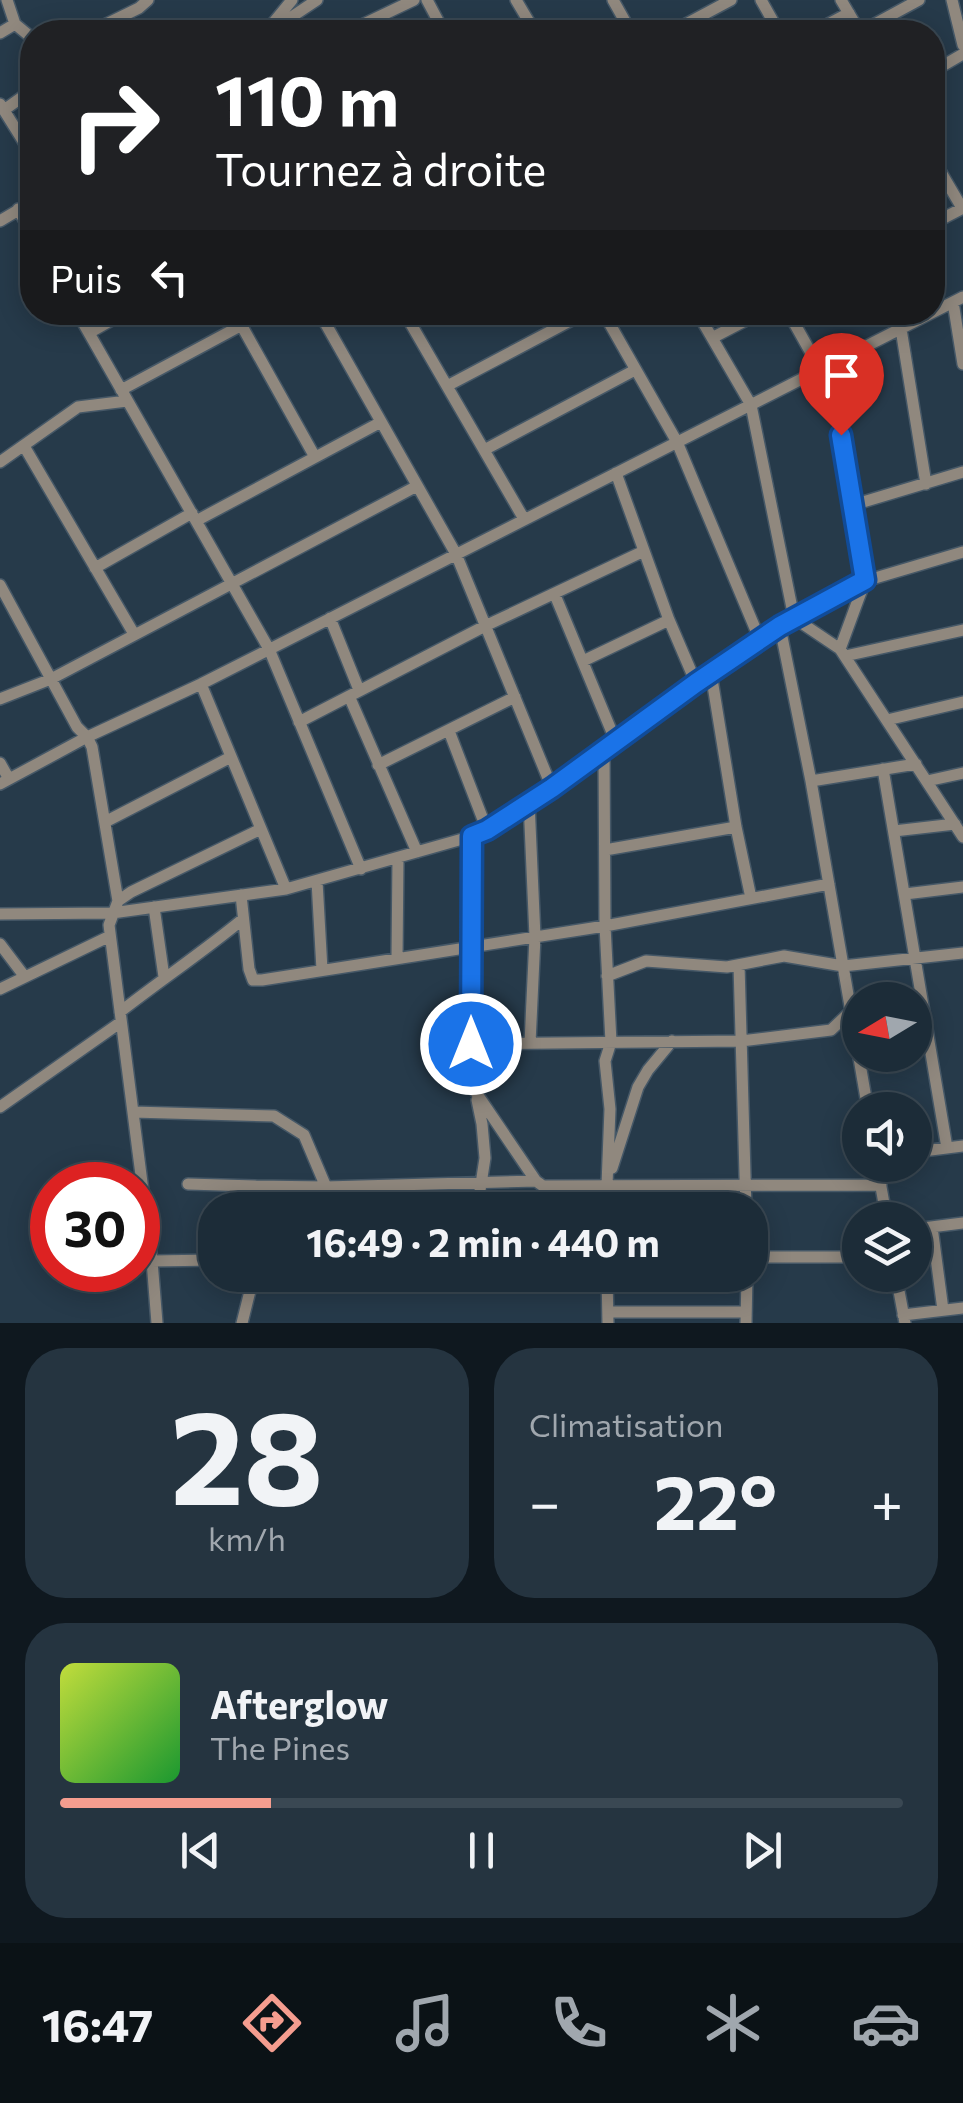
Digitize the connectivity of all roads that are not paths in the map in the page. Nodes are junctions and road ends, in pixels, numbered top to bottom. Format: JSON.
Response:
{"nodes":[{"id":1,"x":8,"y":0,"type":"edge"},
{"id":2,"x":148,"y":0,"type":"edge"},
{"id":3,"x":292,"y":0,"type":"edge"},
{"id":4,"x":317,"y":0,"type":"edge"},
{"id":5,"x":414,"y":0,"type":"edge"},
{"id":6,"x":731,"y":0,"type":"edge"},
{"id":7,"x":841,"y":0,"type":"edge"},
{"id":8,"x":919,"y":0,"type":"edge"},
{"id":9,"x":952,"y":0,"type":"edge"},
{"id":10,"x":395,"y":4,"type":"edge"},
{"id":11,"x":849,"y":13,"type":"junction"},
{"id":12,"x":114,"y":20,"type":"edge"},
{"id":13,"x":276,"y":20,"type":"edge"},
{"id":14,"x":286,"y":20,"type":"edge"},
{"id":15,"x":368,"y":20,"type":"edge"},
{"id":16,"x":694,"y":20,"type":"edge"},
{"id":17,"x":836,"y":20,"type":"edge"},
{"id":18,"x":853,"y":20,"type":"edge"},
{"id":19,"x":882,"y":20,"type":"edge"},
{"id":20,"x":15,"y":24,"type":"junction"},
{"id":21,"x":20,"y":28,"type":"edge"},
{"id":22,"x":0,"y":33,"type":"edge"},
{"id":23,"x":963,"y":45,"type":"edge"},
{"id":24,"x":2,"y":107,"type":"edge"},
{"id":25,"x":20,"y":136,"type":"edge"},
{"id":26,"x":945,"y":178,"type":"edge"},
{"id":27,"x":963,"y":208,"type":"edge"},
{"id":28,"x":18,"y":209,"type":"joint"},
{"id":29,"x":20,"y":213,"type":"edge"},
{"id":30,"x":0,"y":221,"type":"edge"},
{"id":31,"x":958,"y":300,"type":"edge"},
{"id":32,"x":84,"y":325,"type":"edge"},
{"id":33,"x":103,"y":325,"type":"edge"},
{"id":34,"x":242,"y":325,"type":"joint"},
{"id":35,"x":326,"y":325,"type":"edge"},
{"id":36,"x":412,"y":325,"type":"edge"},
{"id":37,"x":562,"y":325,"type":"edge"},
{"id":38,"x":611,"y":325,"type":"edge"},
{"id":39,"x":705,"y":325,"type":"edge"},
{"id":40,"x":737,"y":325,"type":"edge"},
{"id":41,"x":797,"y":325,"type":"edge"},
{"id":42,"x":906,"y":325,"type":"edge"},
{"id":43,"x":900,"y":329,"type":"junction"},
{"id":44,"x":89,"y":333,"type":"junction"},
{"id":45,"x":712,"y":338,"type":"junction"},
{"id":46,"x":963,"y":364,"type":"edge"},
{"id":47,"x":824,"y":367,"type":"junction"},
{"id":48,"x":635,"y":370,"type":"junction"},
{"id":49,"x":447,"y":386,"type":"junction"},
{"id":50,"x":124,"y":395,"type":"junction"},
{"id":51,"x":750,"y":405,"type":"junction"},
{"id":52,"x":381,"y":422,"type":"junction"},
{"id":53,"x":677,"y":442,"type":"junction"},
{"id":54,"x":24,"y":446,"type":"junction"},
{"id":55,"x":484,"y":450,"type":"junction"},
{"id":56,"x":315,"y":457,"type":"junction"},
{"id":57,"x":0,"y":462,"type":"edge"},
{"id":58,"x":963,"y":472,"type":"edge"},
{"id":59,"x":616,"y":473,"type":"junction"},
{"id":60,"x":926,"y":484,"type":"junction"},
{"id":61,"x":417,"y":486,"type":"junction"},
{"id":62,"x":853,"y":506,"type":"junction"},
{"id":63,"x":194,"y":517,"type":"junction"},
{"id":64,"x":524,"y":520,"type":"junction"},
{"id":65,"x":644,"y":552,"type":"junction"},
{"id":66,"x":963,"y":552,"type":"edge"},
{"id":67,"x":456,"y":554,"type":"junction"},
{"id":68,"x":95,"y":568,"type":"junction"},
{"id":69,"x":865,"y":580,"type":"junction"},
{"id":70,"x":231,"y":582,"type":"junction"},
{"id":71,"x":0,"y":585,"type":"edge"},
{"id":72,"x":555,"y":595,"type":"junction"},
{"id":73,"x":6,"y":610,"type":"edge"},
{"id":74,"x":330,"y":618,"type":"junction"},
{"id":75,"x":794,"y":618,"type":"junction"},
{"id":76,"x":669,"y":620,"type":"junction"},
{"id":77,"x":485,"y":626,"type":"junction"},
{"id":78,"x":780,"y":626,"type":"junction"},
{"id":79,"x":963,"y":630,"type":"edge"},
{"id":80,"x":134,"y":634,"type":"junction"},
{"id":81,"x":760,"y":640,"type":"junction"},
{"id":82,"x":269,"y":649,"type":"junction"},
{"id":83,"x":842,"y":652,"type":"junction"},
{"id":84,"x":583,"y":661,"type":"junction"},
{"id":85,"x":710,"y":674,"type":"junction"},
{"id":86,"x":51,"y":679,"type":"junction"},
{"id":87,"x":696,"y":683,"type":"junction"},
{"id":88,"x":200,"y":684,"type":"junction"},
{"id":89,"x":354,"y":693,"type":"junction"},
{"id":90,"x":515,"y":697,"type":"junction"},
{"id":91,"x":0,"y":700,"type":"edge"},
{"id":92,"x":963,"y":702,"type":"edge"},
{"id":93,"x":887,"y":720,"type":"junction"},
{"id":94,"x":298,"y":722,"type":"junction"},
{"id":95,"x":449,"y":731,"type":"junction"},
{"id":96,"x":87,"y":737,"type":"junction"},
{"id":97,"x":616,"y":742,"type":"junction"},
{"id":98,"x":604,"y":750,"type":"junction"},
{"id":99,"x":231,"y":757,"type":"junction"},
{"id":100,"x":0,"y":763,"type":"edge"},
{"id":101,"x":916,"y":764,"type":"junction"},
{"id":102,"x":378,"y":765,"type":"junction"},
{"id":103,"x":884,"y":769,"type":"junction"},
{"id":104,"x":963,"y":774,"type":"edge"},
{"id":105,"x":811,"y":781,"type":"junction"},
{"id":106,"x":5,"y":782,"type":"edge"},
{"id":107,"x":927,"y":782,"type":"junction"},
{"id":108,"x":552,"y":788,"type":"junction"},
{"id":109,"x":530,"y":802,"type":"junction"},
{"id":110,"x":104,"y":822,"type":"junction"},
{"id":111,"x":955,"y":824,"type":"junction"},
{"id":112,"x":736,"y":827,"type":"junction"},
{"id":113,"x":261,"y":829,"type":"junction"},
{"id":114,"x":487,"y":830,"type":"junction"},
{"id":115,"x":894,"y":831,"type":"junction"},
{"id":116,"x":472,"y":836,"type":"junction"},
{"id":117,"x":963,"y":837,"type":"edge"},
{"id":118,"x":605,"y":850,"type":"junction"},
{"id":119,"x":417,"y":852,"type":"junction"},
{"id":120,"x":398,"y":858,"type":"junction"},
{"id":121,"x":360,"y":869,"type":"junction"},
{"id":122,"x":317,"y":881,"type":"junction"},
{"id":123,"x":829,"y":884,"type":"junction"},
{"id":124,"x":963,"y":887,"type":"edge"},
{"id":125,"x":286,"y":889,"type":"junction"},
{"id":126,"x":905,"y":894,"type":"junction"},
{"id":127,"x":242,"y":895,"type":"junction"},
{"id":128,"x":752,"y":898,"type":"junction"},
{"id":129,"x":115,"y":907,"type":"junction"},
{"id":130,"x":154,"y":907,"type":"junction"},
{"id":131,"x":0,"y":914,"type":"edge"},
{"id":132,"x":243,"y":918,"type":"junction"},
{"id":133,"x":605,"y":926,"type":"junction"},
{"id":134,"x":110,"y":936,"type":"junction"},
{"id":135,"x":536,"y":937,"type":"junction"},
{"id":136,"x":0,"y":944,"type":"edge"},
{"id":137,"x":470,"y":947,"type":"junction"},
{"id":138,"x":963,"y":954,"type":"edge"},
{"id":139,"x":397,"y":958,"type":"junction"},
{"id":140,"x":916,"y":958,"type":"junction"},
{"id":141,"x":739,"y":965,"type":"junction"},
{"id":142,"x":843,"y":966,"type":"junction"},
{"id":143,"x":322,"y":970,"type":"junction"},
{"id":144,"x":608,"y":976,"type":"junction"},
{"id":145,"x":26,"y":977,"type":"junction"},
{"id":146,"x":164,"y":977,"type":"junction"},
{"id":147,"x":846,"y":982,"type":"edge"},
{"id":148,"x":0,"y":989,"type":"edge"},
{"id":149,"x":121,"y":1017,"type":"junction"},
{"id":150,"x":842,"y":1019,"type":"edge"},
{"id":151,"x":741,"y":1041,"type":"junction"},
{"id":152,"x":611,"y":1042,"type":"junction"},
{"id":153,"x":672,"y":1042,"type":"junction"},
{"id":154,"x":530,"y":1043,"type":"junction"},
{"id":155,"x":471,"y":1044,"type":"junction"},
{"id":156,"x":475,"y":1091,"type":"junction"},
{"id":157,"x":0,"y":1107,"type":"edge"},
{"id":158,"x":133,"y":1112,"type":"junction"},
{"id":159,"x":963,"y":1146,"type":"edge"},
{"id":160,"x":947,"y":1148,"type":"junction"},
{"id":161,"x":932,"y":1150,"type":"edge"},
{"id":162,"x":139,"y":1162,"type":"edge"},
{"id":163,"x":536,"y":1181,"type":"junction"},
{"id":164,"x":880,"y":1182,"type":"edge"},
{"id":165,"x":481,"y":1183,"type":"junction"},
{"id":166,"x":188,"y":1184,"type":"dead end"},
{"id":167,"x":881,"y":1185,"type":"junction"},
{"id":168,"x":255,"y":1186,"type":"junction"},
{"id":169,"x":606,"y":1186,"type":"junction"},
{"id":170,"x":745,"y":1186,"type":"junction"},
{"id":171,"x":326,"y":1187,"type":"junction"},
{"id":172,"x":257,"y":1192,"type":"edge"},
{"id":173,"x":326,"y":1192,"type":"edge"},
{"id":174,"x":480,"y":1192,"type":"edge"},
{"id":175,"x":606,"y":1192,"type":"edge"},
{"id":176,"x":745,"y":1192,"type":"edge"},
{"id":177,"x":884,"y":1202,"type":"edge"},
{"id":178,"x":963,"y":1223,"type":"edge"},
{"id":179,"x":932,"y":1227,"type":"joint"},
{"id":180,"x":842,"y":1257,"type":"edge"},
{"id":181,"x":768,"y":1258,"type":"edge"},
{"id":182,"x":160,"y":1260,"type":"edge"},
{"id":183,"x":198,"y":1260,"type":"edge"},
{"id":184,"x":155,"y":1292,"type":"edge"},
{"id":185,"x":250,"y":1292,"type":"edge"},
{"id":186,"x":747,"y":1292,"type":"edge"},
{"id":187,"x":899,"y":1292,"type":"edge"},
{"id":188,"x":963,"y":1308,"type":"edge"},
{"id":189,"x":943,"y":1310,"type":"junction"},
{"id":190,"x":608,"y":1317,"type":"edge"},
{"id":191,"x":680,"y":1317,"type":"edge"},
{"id":192,"x":746,"y":1317,"type":"edge"},
{"id":193,"x":904,"y":1319,"type":"edge"},
{"id":194,"x":157,"y":1323,"type":"edge"},
{"id":195,"x":242,"y":1323,"type":"edge"}],
"edges":[{"from":1,"to":20,"type":"street"},
{"from":2,"to":12,"type":"street"},
{"from":3,"to":13,"type":"street"},
{"from":4,"to":14,"type":"street"},
{"from":5,"to":10,"type":"street"},
{"from":6,"to":16,"type":"street"},
{"from":7,"to":11,"type":"street"},
{"from":8,"to":19,"type":"street"},
{"from":9,"to":23,"type":"street"},
{"from":10,"to":15,"type":"street"},
{"from":11,"to":17,"type":"street"},
{"from":11,"to":18,"type":"street"},
{"from":20,"to":21,"type":"street"},
{"from":20,"to":22,"type":"street"},
{"from":24,"to":25,"type":"street"},
{"from":26,"to":27,"type":"street"},
{"from":28,"to":29,"type":"street"},
{"from":28,"to":30,"type":"street"},
{"from":31,"to":46,"type":"street"},
{"from":32,"to":44,"type":"street"},
{"from":33,"to":44,"type":"street"},
{"from":34,"to":50,"type":"street"},
{"from":34,"to":56,"type":"street"},
{"from":35,"to":52,"type":"street"},
{"from":36,"to":49,"type":"street"},
{"from":37,"to":49,"type":"street"},
{"from":38,"to":48,"type":"street"},
{"from":39,"to":45,"type":"street"},
{"from":40,"to":45,"type":"street"},
{"from":41,"to":47,"type":"street"},
{"from":42,"to":43,"type":"street"},
{"from":43,"to":47,"type":"street"},
{"from":43,"to":60,"type":"street"},
{"from":44,"to":50,"type":"street"},
{"from":45,"to":51,"type":"street"},
{"from":47,"to":51,"type":"street"},
{"from":47,"to":62,"type":"street"},
{"from":48,"to":53,"type":"street"},
{"from":48,"to":55,"type":"street"},
{"from":49,"to":55,"type":"street"},
{"from":50,"to":54,"type":"street"},
{"from":50,"to":63,"type":"street"},
{"from":51,"to":53,"type":"street"},
{"from":51,"to":75,"type":"street"},
{"from":52,"to":56,"type":"street"},
{"from":52,"to":61,"type":"street"},
{"from":53,"to":59,"type":"street"},
{"from":53,"to":81,"type":"street"},
{"from":54,"to":57,"type":"street"},
{"from":54,"to":68,"type":"street"},
{"from":55,"to":64,"type":"street"},
{"from":56,"to":63,"type":"street"},
{"from":58,"to":60,"type":"street"},
{"from":59,"to":64,"type":"street"},
{"from":59,"to":65,"type":"street"},
{"from":60,"to":62,"type":"street"},
{"from":61,"to":67,"type":"street"},
{"from":61,"to":70,"type":"street"},
{"from":62,"to":69,"type":"street"},
{"from":63,"to":68,"type":"street"},
{"from":63,"to":70,"type":"street"},
{"from":64,"to":67,"type":"street"},
{"from":65,"to":72,"type":"street"},
{"from":65,"to":76,"type":"street"},
{"from":66,"to":69,"type":"street"},
{"from":67,"to":74,"type":"street"},
{"from":67,"to":77,"type":"street"},
{"from":68,"to":80,"type":"street"},
{"from":69,"to":75,"type":"street"},
{"from":69,"to":83,"type":"street"},
{"from":70,"to":80,"type":"street"},
{"from":70,"to":82,"type":"street"},
{"from":71,"to":73,"type":"street"},
{"from":72,"to":77,"type":"street"},
{"from":72,"to":84,"type":"street"},
{"from":73,"to":86,"type":"street"},
{"from":74,"to":82,"type":"street"},
{"from":74,"to":89,"type":"street"},
{"from":75,"to":78,"type":"street"},
{"from":75,"to":83,"type":"street"},
{"from":76,"to":84,"type":"street"},
{"from":76,"to":87,"type":"street"},
{"from":77,"to":89,"type":"street"},
{"from":77,"to":90,"type":"street"},
{"from":78,"to":81,"type":"street"},
{"from":78,"to":105,"type":"street"},
{"from":79,"to":83,"type":"street"},
{"from":80,"to":86,"type":"street"},
{"from":81,"to":85,"type":"street"},
{"from":82,"to":88,"type":"street"},
{"from":82,"to":94,"type":"street"},
{"from":83,"to":93,"type":"street"},
{"from":84,"to":97,"type":"street"},
{"from":85,"to":87,"type":"street"},
{"from":85,"to":112,"type":"street"},
{"from":86,"to":91,"type":"street"},
{"from":86,"to":96,"type":"street"},
{"from":87,"to":97,"type":"street"},
{"from":88,"to":96,"type":"street"},
{"from":88,"to":99,"type":"street"},
{"from":89,"to":94,"type":"street"},
{"from":89,"to":102,"type":"street"},
{"from":90,"to":95,"type":"street"},
{"from":90,"to":108,"type":"street"},
{"from":92,"to":93,"type":"street"},
{"from":93,"to":101,"type":"street"},
{"from":94,"to":121,"type":"street"},
{"from":95,"to":102,"type":"street"},
{"from":95,"to":114,"type":"street"},
{"from":96,"to":106,"type":"street"},
{"from":96,"to":110,"type":"street"},
{"from":97,"to":98,"type":"street"},
{"from":98,"to":108,"type":"street"},
{"from":98,"to":118,"type":"street"},
{"from":99,"to":110,"type":"street"},
{"from":99,"to":113,"type":"street"},
{"from":100,"to":106,"type":"street"},
{"from":101,"to":103,"type":"street"},
{"from":101,"to":107,"type":"street"},
{"from":102,"to":119,"type":"street"},
{"from":103,"to":105,"type":"street"},
{"from":103,"to":115,"type":"street"},
{"from":104,"to":107,"type":"street"},
{"from":105,"to":123,"type":"street"},
{"from":107,"to":111,"type":"street"},
{"from":108,"to":109,"type":"street"},
{"from":109,"to":114,"type":"street"},
{"from":109,"to":135,"type":"street"},
{"from":110,"to":129,"type":"street"},
{"from":111,"to":115,"type":"street"},
{"from":111,"to":117,"type":"street"},
{"from":112,"to":118,"type":"street"},
{"from":112,"to":128,"type":"street"},
{"from":113,"to":125,"type":"street"},
{"from":113,"to":129,"type":"street"},
{"from":114,"to":116,"type":"street"},
{"from":115,"to":126,"type":"street"},
{"from":116,"to":119,"type":"street"},
{"from":116,"to":137,"type":"street"},
{"from":118,"to":133,"type":"street"},
{"from":119,"to":120,"type":"street"},
{"from":120,"to":121,"type":"street"},
{"from":120,"to":139,"type":"street"},
{"from":121,"to":122,"type":"street"},
{"from":122,"to":125,"type":"street"},
{"from":122,"to":143,"type":"street"},
{"from":123,"to":128,"type":"street"},
{"from":123,"to":142,"type":"street"},
{"from":124,"to":126,"type":"street"},
{"from":125,"to":127,"type":"street"},
{"from":126,"to":140,"type":"street"},
{"from":127,"to":130,"type":"street"},
{"from":127,"to":132,"type":"street"},
{"from":128,"to":133,"type":"street"},
{"from":129,"to":130,"type":"street"},
{"from":129,"to":131,"type":"street"},
{"from":129,"to":134,"type":"street"},
{"from":130,"to":146,"type":"street"},
{"from":132,"to":143,"type":"street"},
{"from":132,"to":146,"type":"street"},
{"from":133,"to":135,"type":"street"},
{"from":133,"to":144,"type":"street"},
{"from":134,"to":145,"type":"street"},
{"from":134,"to":149,"type":"street"},
{"from":135,"to":137,"type":"street"},
{"from":135,"to":154,"type":"street"},
{"from":136,"to":145,"type":"street"},
{"from":137,"to":139,"type":"street"},
{"from":137,"to":155,"type":"street"},
{"from":138,"to":140,"type":"street"},
{"from":139,"to":143,"type":"street"},
{"from":140,"to":142,"type":"street"},
{"from":140,"to":160,"type":"street"},
{"from":141,"to":142,"type":"street"},
{"from":141,"to":144,"type":"street"},
{"from":141,"to":151,"type":"street"},
{"from":142,"to":147,"type":"street"},
{"from":144,"to":152,"type":"street"},
{"from":145,"to":148,"type":"street"},
{"from":146,"to":149,"type":"street"},
{"from":149,"to":157,"type":"street"},
{"from":149,"to":158,"type":"street"},
{"from":150,"to":151,"type":"street"},
{"from":151,"to":153,"type":"street"},
{"from":151,"to":170,"type":"street"},
{"from":152,"to":153,"type":"street"},
{"from":152,"to":154,"type":"street"},
{"from":152,"to":169,"type":"street"},
{"from":153,"to":169,"type":"street"},
{"from":154,"to":155,"type":"street"},
{"from":155,"to":156,"type":"street"},
{"from":156,"to":163,"type":"street"},
{"from":156,"to":165,"type":"street"},
{"from":158,"to":162,"type":"street"},
{"from":158,"to":171,"type":"street"},
{"from":159,"to":160,"type":"street"},
{"from":160,"to":161,"type":"street"},
{"from":163,"to":165,"type":"street"},
{"from":163,"to":169,"type":"street"},
{"from":164,"to":167,"type":"street"},
{"from":165,"to":171,"type":"street"},
{"from":165,"to":174,"type":"street"},
{"from":166,"to":168,"type":"street"},
{"from":167,"to":170,"type":"street"},
{"from":167,"to":177,"type":"street"},
{"from":168,"to":171,"type":"street"},
{"from":168,"to":172,"type":"street"},
{"from":169,"to":170,"type":"street"},
{"from":169,"to":175,"type":"street"},
{"from":170,"to":176,"type":"street"},
{"from":171,"to":173,"type":"street"},
{"from":178,"to":179,"type":"street"},
{"from":179,"to":189,"type":"street"},
{"from":180,"to":181,"type":"street"},
{"from":182,"to":183,"type":"street"},
{"from":184,"to":194,"type":"street"},
{"from":185,"to":195,"type":"street"},
{"from":186,"to":192,"type":"street"},
{"from":187,"to":193,"type":"street"},
{"from":188,"to":189,"type":"street"},
{"from":189,"to":193,"type":"street"},
{"from":190,"to":191,"type":"street"},
{"from":191,"to":192,"type":"street"}]}
